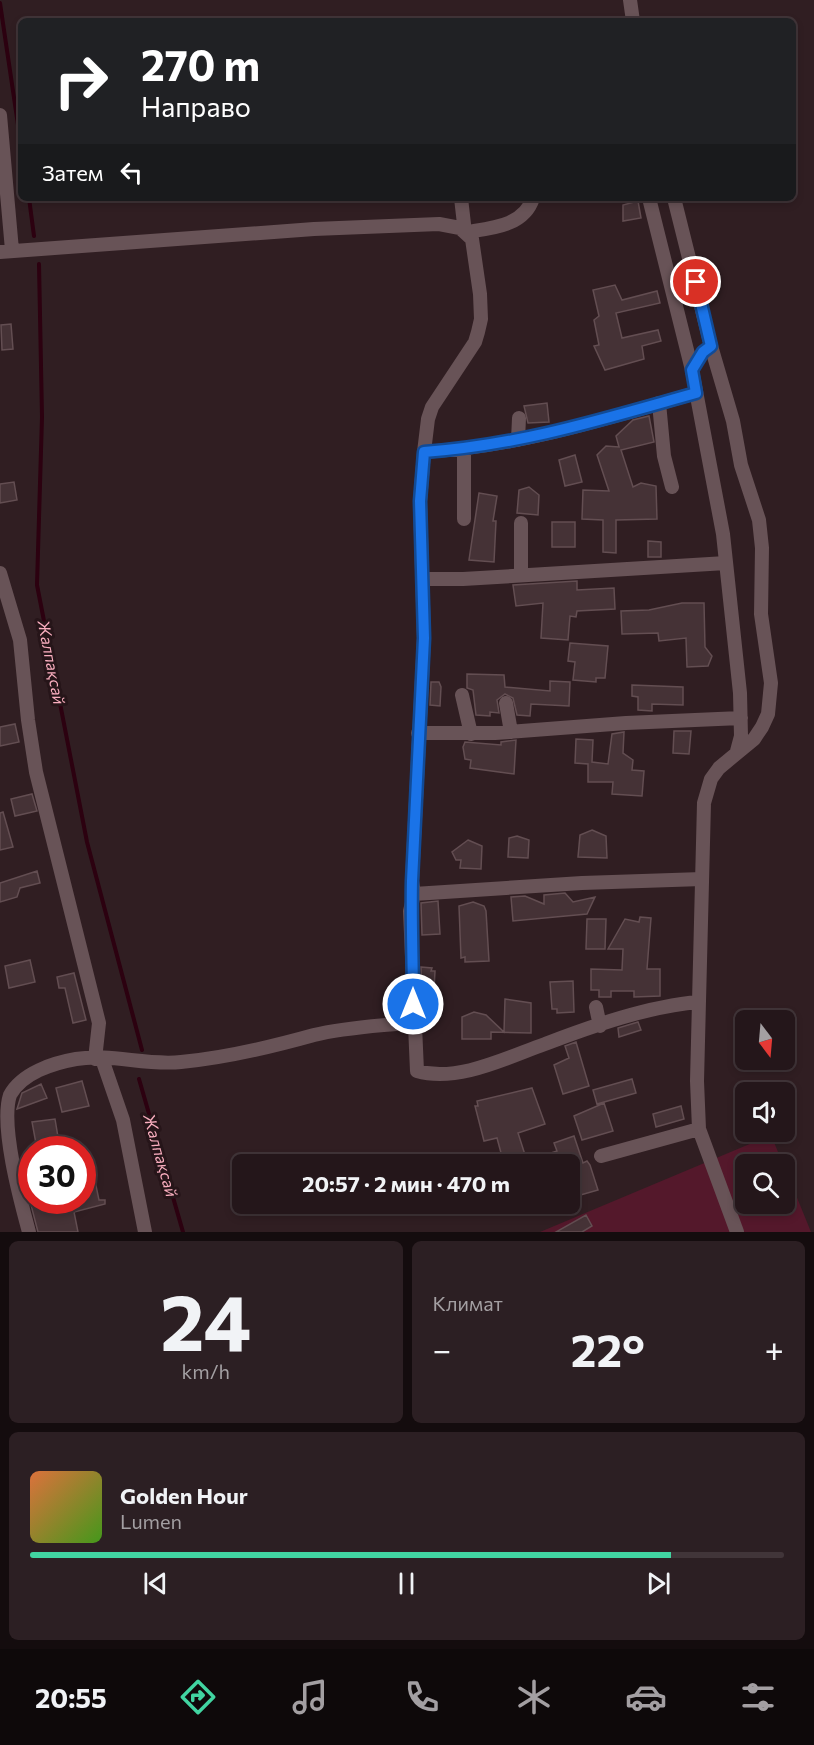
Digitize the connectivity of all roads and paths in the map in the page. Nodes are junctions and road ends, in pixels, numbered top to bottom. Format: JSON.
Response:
{"nodes":[{"id":1,"x":630,"y":0,"type":"edge"},
{"id":2,"x":633,"y":18,"type":"edge"},
{"id":3,"x":0,"y":115,"type":"edge"},
{"id":4,"x":3,"y":159,"type":"edge"},
{"id":5,"x":462,"y":201,"type":"edge"},
{"id":6,"x":532,"y":201,"type":"edge"},
{"id":7,"x":650,"y":201,"type":"edge"},
{"id":8,"x":675,"y":201,"type":"edge"},
{"id":9,"x":464,"y":230,"type":"junction"},
{"id":10,"x":6,"y":251,"type":"edge"},
{"id":11,"x":711,"y":346,"type":"junction"},
{"id":12,"x":692,"y":370,"type":"junction"},
{"id":13,"x":696,"y":393,"type":"junction"},
{"id":14,"x":659,"y":403,"type":"junction"},
{"id":15,"x":519,"y":418,"type":"dead end"},
{"id":16,"x":518,"y":440,"type":"junction"},
{"id":17,"x":464,"y":449,"type":"junction"},
{"id":18,"x":424,"y":452,"type":"junction"},
{"id":19,"x":672,"y":487,"type":"dead end"},
{"id":20,"x":464,"y":519,"type":"dead end"},
{"id":21,"x":521,"y":523,"type":"dead end"},
{"id":22,"x":726,"y":563,"type":"junction"},
{"id":23,"x":0,"y":573,"type":"edge"},
{"id":24,"x":522,"y":575,"type":"junction"},
{"id":25,"x":424,"y":579,"type":"junction"},
{"id":26,"x":462,"y":695,"type":"dead end"},
{"id":27,"x":506,"y":703,"type":"dead end"},
{"id":28,"x":741,"y":718,"type":"junction"},
{"id":29,"x":511,"y":732,"type":"junction"},
{"id":30,"x":418,"y":733,"type":"junction"},
{"id":31,"x":471,"y":734,"type":"junction"},
{"id":32,"x":737,"y":751,"type":"junction"},
{"id":33,"x":702,"y":879,"type":"junction"},
{"id":34,"x":414,"y":894,"type":"junction"},
{"id":35,"x":699,"y":1002,"type":"junction"},
{"id":36,"x":596,"y":1007,"type":"dead end"},
{"id":37,"x":414,"y":1022,"type":"junction"},
{"id":38,"x":600,"y":1026,"type":"junction"},
{"id":39,"x":98,"y":1059,"type":"junction"},
{"id":40,"x":699,"y":1129,"type":"junction"},
{"id":41,"x":601,"y":1156,"type":"dead end"},
{"id":42,"x":29,"y":1232,"type":"edge"},
{"id":43,"x":145,"y":1232,"type":"edge"},
{"id":44,"x":737,"y":1232,"type":"edge"}],
"edges":[{"from":1,"to":2,"type":"street"},
{"from":3,"to":4,"type":"street"},
{"from":4,"to":10,"type":"street"},
{"from":5,"to":9,"type":"street"},
{"from":6,"to":9,"type":"street"},
{"from":7,"to":12,"type":"street"},
{"from":8,"to":11,"type":"street"},
{"from":9,"to":10,"type":"street"},
{"from":9,"to":18,"type":"street"},
{"from":11,"to":12,"type":"street"},
{"from":11,"to":32,"type":"street"},
{"from":12,"to":13,"type":"street"},
{"from":13,"to":14,"type":"street"},
{"from":13,"to":22,"type":"street"},
{"from":14,"to":16,"type":"street"},
{"from":14,"to":19,"type":"street"},
{"from":15,"to":16,"type":"street"},
{"from":16,"to":17,"type":"street"},
{"from":17,"to":18,"type":"street"},
{"from":17,"to":20,"type":"street"},
{"from":18,"to":25,"type":"street"},
{"from":21,"to":24,"type":"street"},
{"from":22,"to":24,"type":"street"},
{"from":22,"to":28,"type":"street"},
{"from":23,"to":39,"type":"street"},
{"from":24,"to":25,"type":"street"},
{"from":25,"to":30,"type":"street"},
{"from":26,"to":31,"type":"street"},
{"from":27,"to":29,"type":"street"},
{"from":28,"to":29,"type":"street"},
{"from":28,"to":32,"type":"street"},
{"from":29,"to":31,"type":"street"},
{"from":30,"to":31,"type":"street"},
{"from":30,"to":34,"type":"street"},
{"from":32,"to":33,"type":"street"},
{"from":33,"to":34,"type":"street"},
{"from":33,"to":35,"type":"street"},
{"from":34,"to":37,"type":"street"},
{"from":35,"to":38,"type":"street"},
{"from":35,"to":40,"type":"street"},
{"from":36,"to":38,"type":"street"},
{"from":37,"to":38,"type":"street"},
{"from":37,"to":39,"type":"street"},
{"from":39,"to":42,"type":"street"},
{"from":39,"to":43,"type":"street"},
{"from":40,"to":41,"type":"street"},
{"from":40,"to":44,"type":"street"}]}
